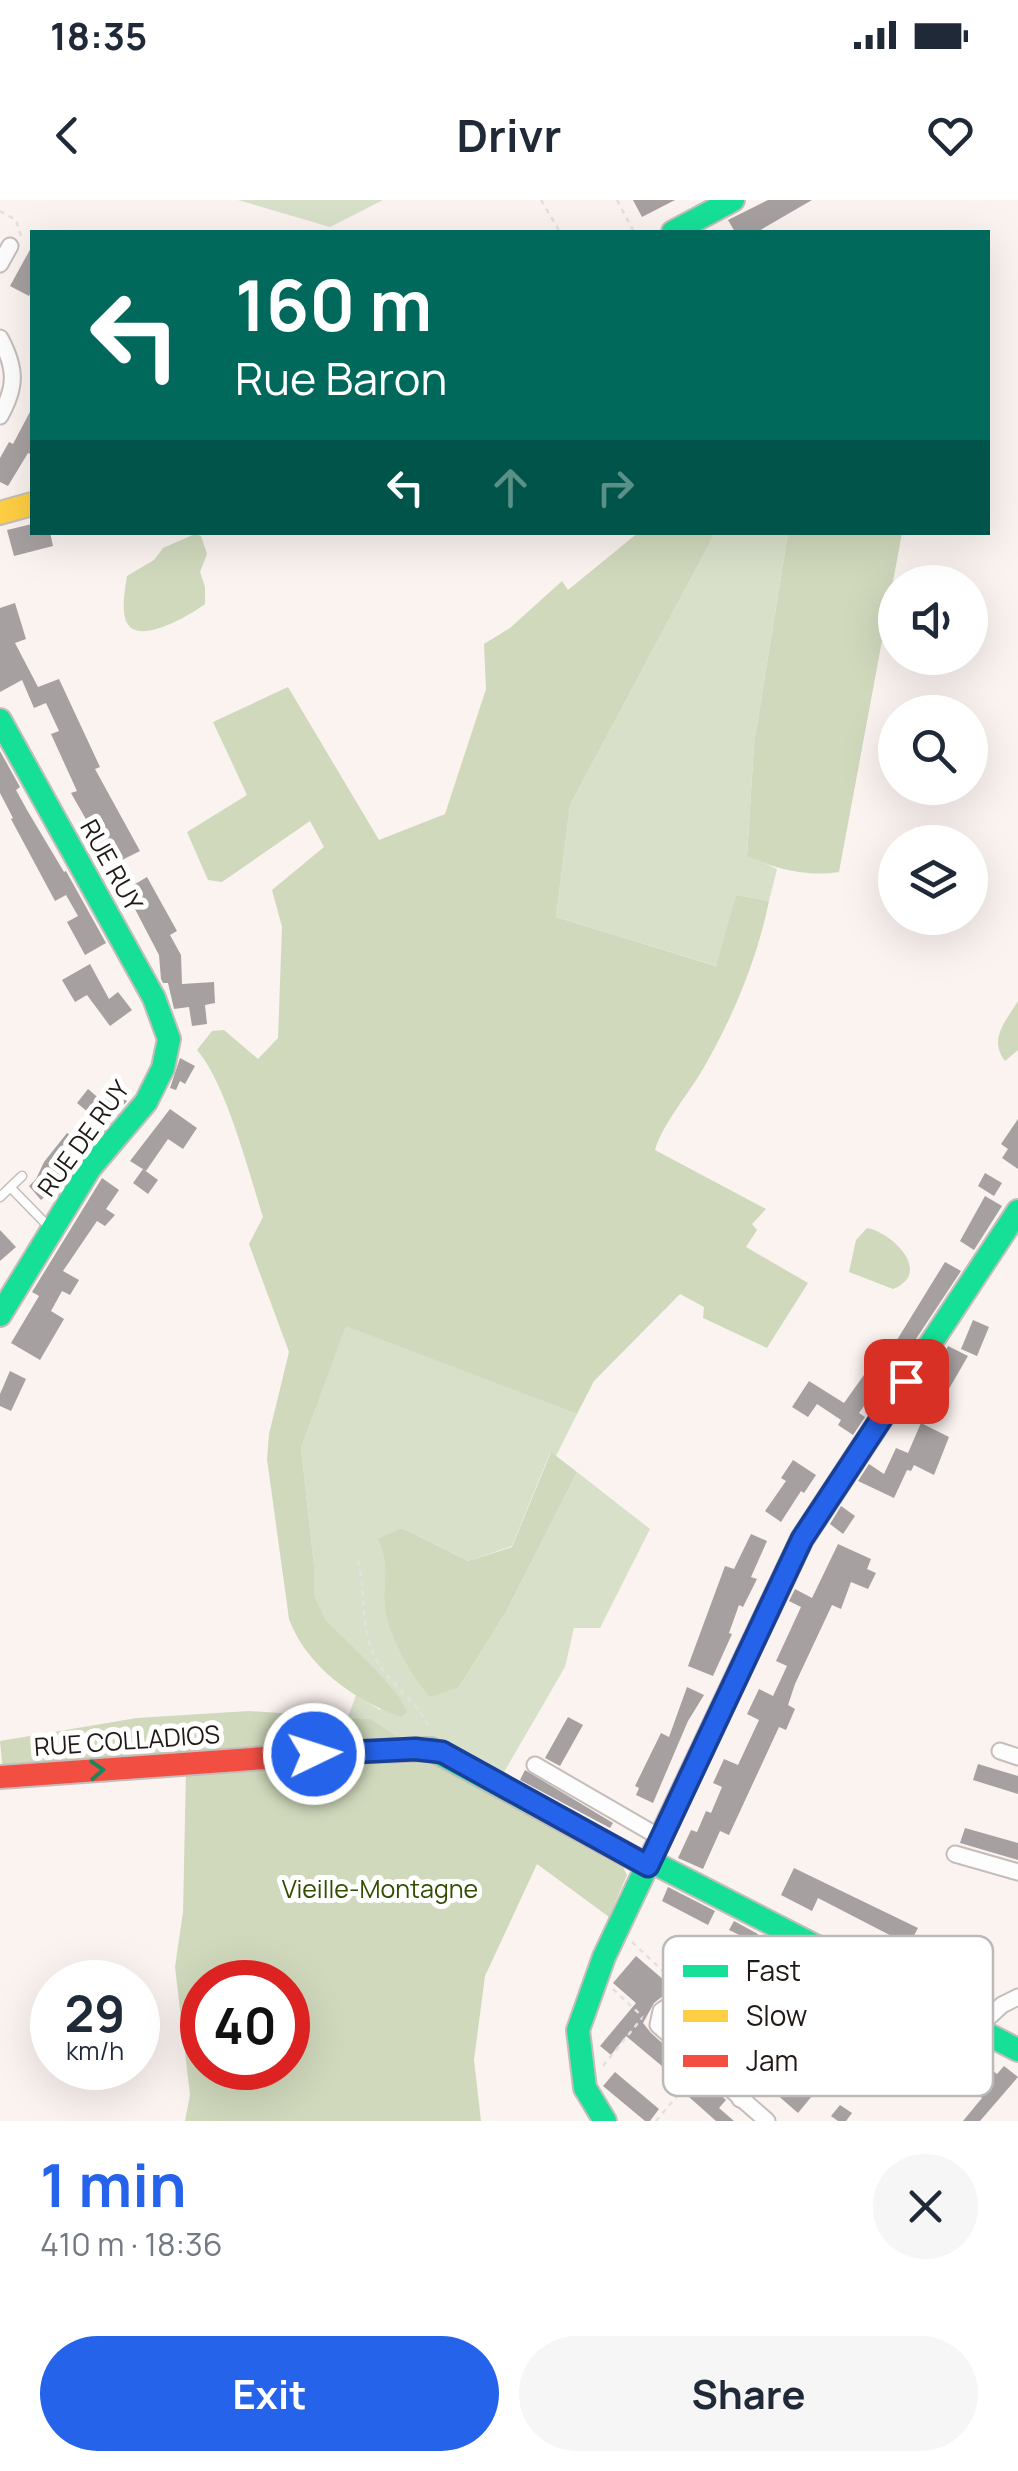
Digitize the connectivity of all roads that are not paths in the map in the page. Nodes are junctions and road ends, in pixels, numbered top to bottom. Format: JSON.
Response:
{"nodes":[{"id":1,"x":733,"y":200,"type":"edge"},
{"id":2,"x":677,"y":230,"type":"edge"},
{"id":3,"x":16,"y":243,"type":"road end"},
{"id":4,"x":0,"y":264,"type":"edge"},
{"id":5,"x":0,"y":338,"type":"edge"},
{"id":6,"x":0,"y":416,"type":"edge"},
{"id":7,"x":30,"y":505,"type":"edge"},
{"id":8,"x":0,"y":513,"type":"edge"},
{"id":9,"x":0,"y":720,"type":"edge"},
{"id":10,"x":168,"y":1039,"type":"joint"},
{"id":11,"x":22,"y":1176,"type":"dead end"},
{"id":12,"x":11,"y":1188,"type":"junction"},
{"id":13,"x":0,"y":1197,"type":"edge"},
{"id":14,"x":1018,"y":1211,"type":"edge"},
{"id":15,"x":52,"y":1230,"type":"junction"},
{"id":16,"x":0,"y":1315,"type":"edge"},
{"id":17,"x":1000,"y":1752,"type":"dead end"},
{"id":18,"x":1018,"y":1757,"type":"edge"},
{"id":19,"x":535,"y":1765,"type":"dead end"},
{"id":20,"x":0,"y":1777,"type":"edge"},
{"id":21,"x":661,"y":1838,"type":"junction"},
{"id":22,"x":955,"y":1854,"type":"dead end"},
{"id":23,"x":649,"y":1864,"type":"junction"},
{"id":24,"x":1018,"y":1872,"type":"edge"},
{"id":25,"x":794,"y":1936,"type":"edge"},
{"id":26,"x":1018,"y":1997,"type":"edge"},
{"id":27,"x":993,"y":2013,"type":"edge"},
{"id":28,"x":993,"y":2037,"type":"edge"},
{"id":29,"x":1018,"y":2050,"type":"edge"},
{"id":30,"x":737,"y":2096,"type":"edge"},
{"id":31,"x":743,"y":2096,"type":"edge"},
{"id":32,"x":740,"y":2099,"type":"junction"},
{"id":33,"x":605,"y":2121,"type":"edge"},
{"id":34,"x":767,"y":2121,"type":"edge"}],
"edges":[{"from":1,"to":2,"type":"street"},
{"from":3,"to":4,"type":"street"},
{"from":5,"to":6,"type":"street"},
{"from":7,"to":8,"type":"street"},
{"from":9,"to":10,"type":"street","name":"RUE RUY"},
{"from":10,"to":15,"type":"street","name":"RUE DE RUY"},
{"from":11,"to":12,"type":"lane"},
{"from":12,"to":13,"type":"lane"},
{"from":12,"to":15,"type":"lane"},
{"from":14,"to":21,"type":"street"},
{"from":15,"to":16,"type":"street","name":"RUE DE RUY"},
{"from":17,"to":18,"type":"street"},
{"from":19,"to":21,"type":"street"},
{"from":20,"to":23,"type":"street","name":"RUE COLLADIOS","one_way":true},
{"from":21,"to":23,"type":"street"},
{"from":22,"to":24,"type":"street"},
{"from":23,"to":25,"type":"street","name":"RUE COLLADIOS"},
{"from":23,"to":33,"type":"street"},
{"from":26,"to":27,"type":"street"},
{"from":28,"to":29,"type":"street","name":"RUE COLLADIOS"},
{"from":30,"to":32,"type":"street"},
{"from":31,"to":32,"type":"street"},
{"from":32,"to":34,"type":"street"}]}
